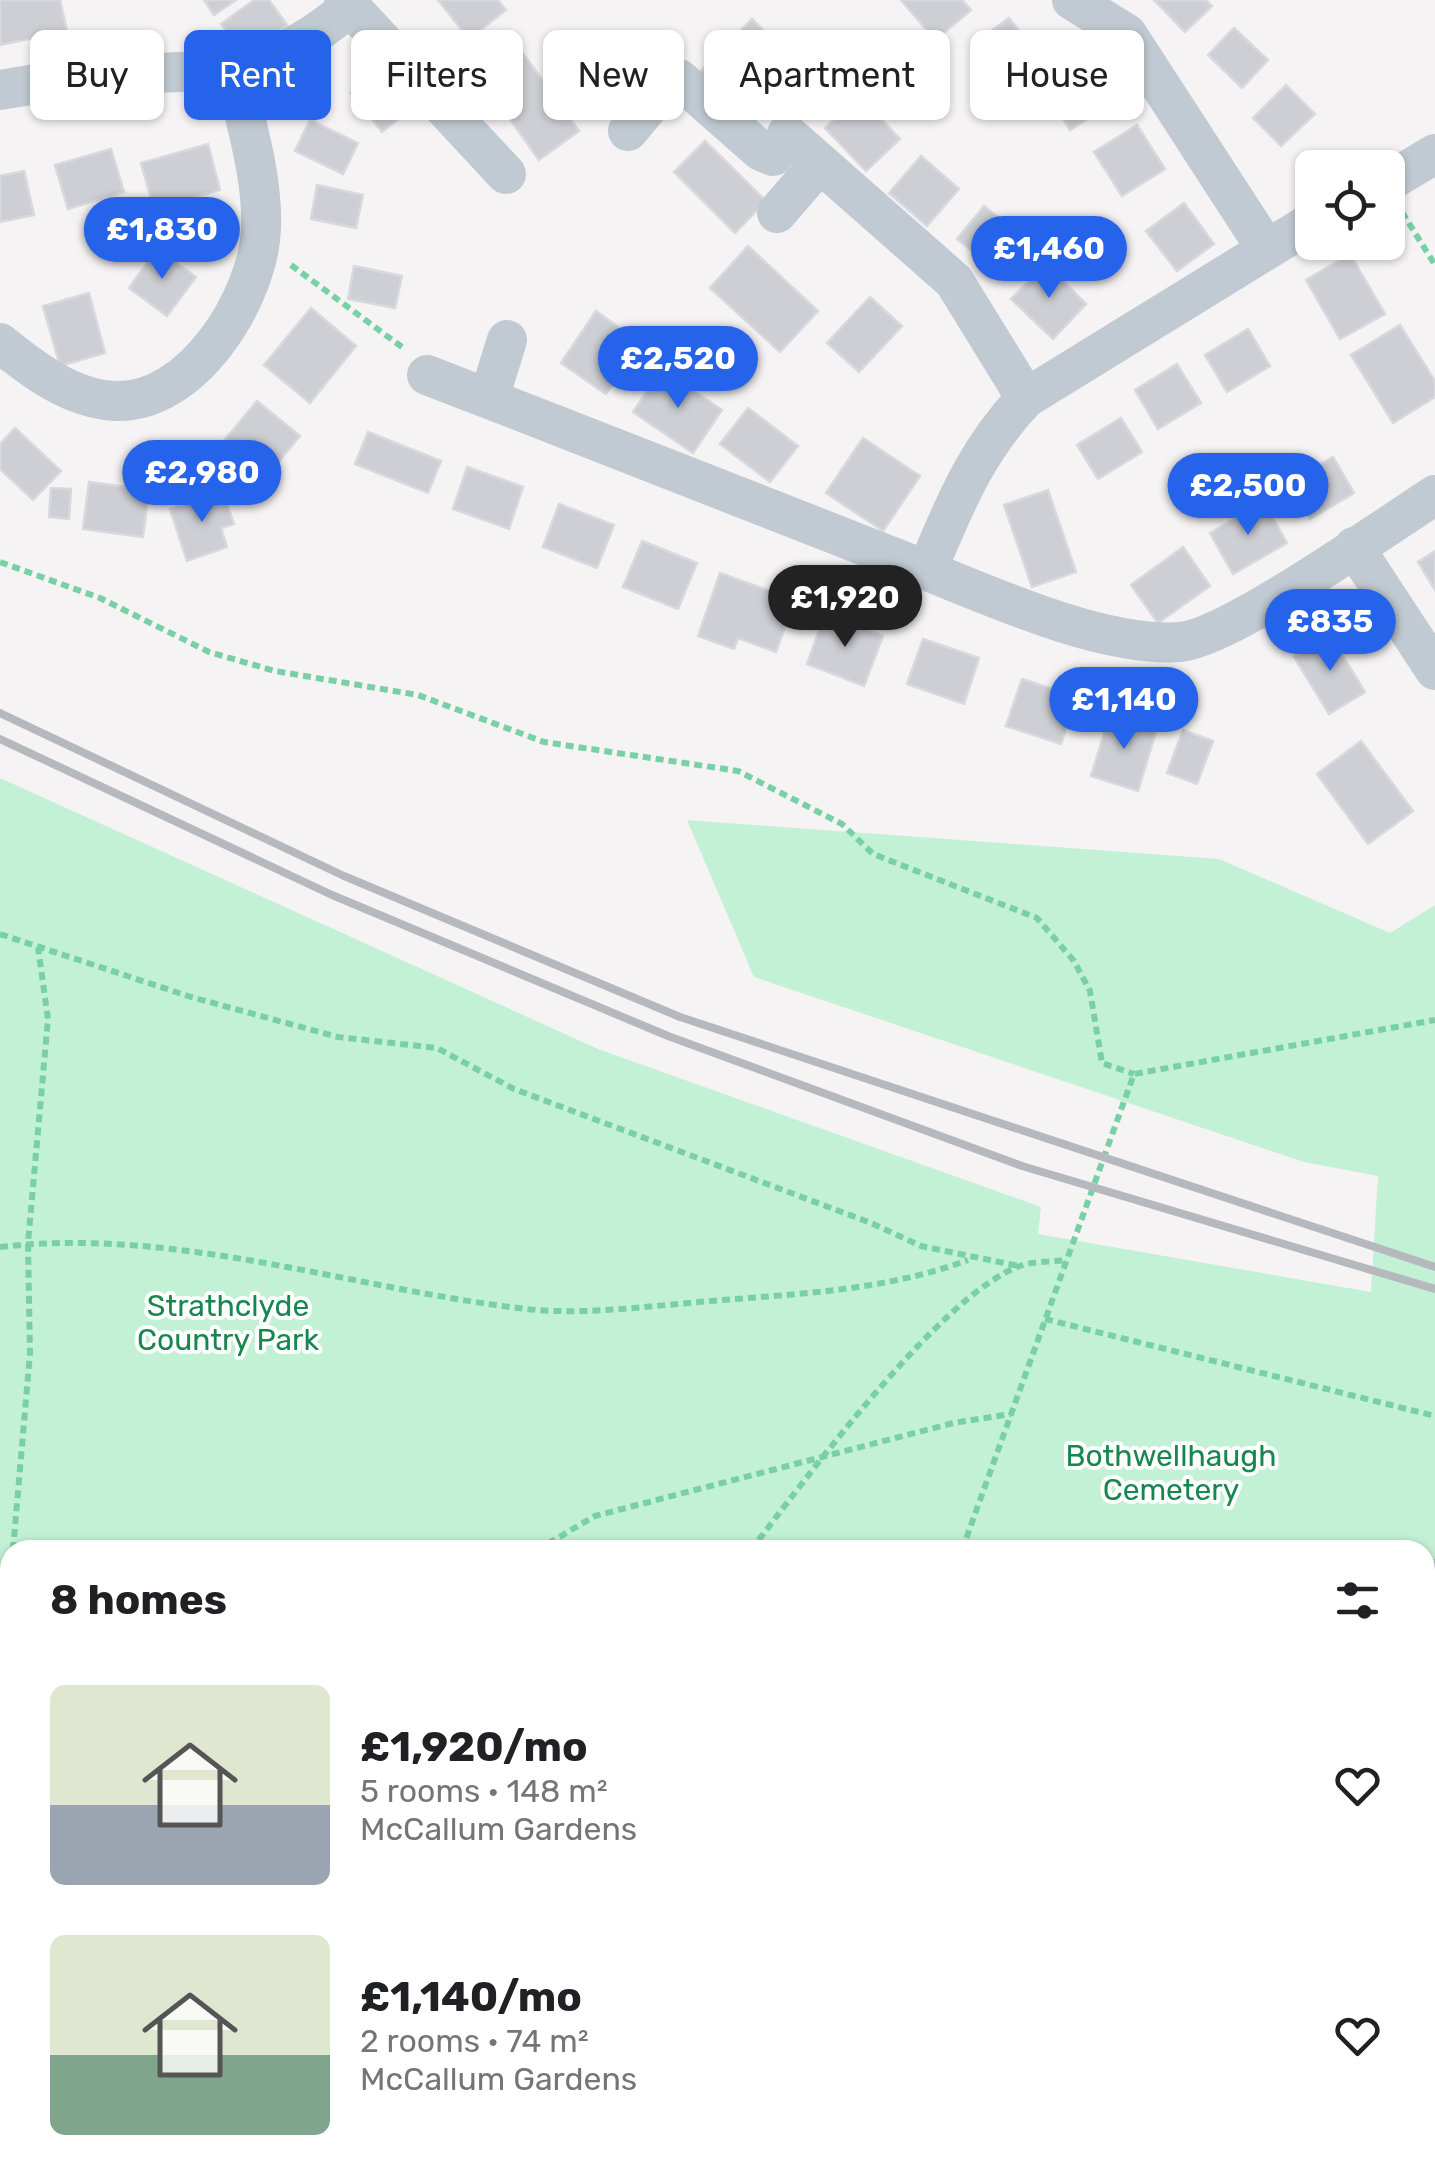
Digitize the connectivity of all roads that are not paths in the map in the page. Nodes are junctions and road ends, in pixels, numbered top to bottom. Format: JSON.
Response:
{"nodes":[{"id":1,"x":1072,"y":0,"type":"edge"},
{"id":2,"x":346,"y":4,"type":"edge"},
{"id":3,"x":316,"y":30,"type":"edge"},
{"id":4,"x":184,"y":72,"type":"edge"},
{"id":5,"x":0,"y":90,"type":"edge"},
{"id":6,"x":245,"y":120,"type":"edge"},
{"id":7,"x":628,"y":131,"type":"dead end"},
{"id":8,"x":1435,"y":154,"type":"edge"},
{"id":9,"x":818,"y":164,"type":"junction"},
{"id":10,"x":506,"y":174,"type":"dead end"},
{"id":11,"x":1405,"y":183,"type":"edge"},
{"id":12,"x":778,"y":213,"type":"dead end"},
{"id":13,"x":1295,"y":231,"type":"edge"},
{"id":14,"x":1266,"y":247,"type":"junction"},
{"id":15,"x":508,"y":340,"type":"dead end"},
{"id":16,"x":0,"y":343,"type":"edge"},
{"id":17,"x":427,"y":375,"type":"road end"},
{"id":18,"x":489,"y":398,"type":"junction"},
{"id":19,"x":1026,"y":398,"type":"junction"},
{"id":20,"x":1435,"y":496,"type":"edge"},
{"id":21,"x":1354,"y":548,"type":"junction"},
{"id":22,"x":927,"y":570,"type":"junction"},
{"id":23,"x":1435,"y":670,"type":"edge"}],
"edges":[{"from":1,"to":14,"type":"street"},
{"from":2,"to":3,"type":"street"},
{"from":2,"to":10,"type":"street"},
{"from":4,"to":5,"type":"street"},
{"from":6,"to":16,"type":"street"},
{"from":7,"to":9,"type":"street"},
{"from":8,"to":11,"type":"street"},
{"from":9,"to":12,"type":"street"},
{"from":9,"to":19,"type":"street"},
{"from":13,"to":14,"type":"street"},
{"from":14,"to":19,"type":"street"},
{"from":15,"to":18,"type":"street"},
{"from":17,"to":18,"type":"street"},
{"from":18,"to":22,"type":"street"},
{"from":19,"to":22,"type":"street"},
{"from":20,"to":21,"type":"street"},
{"from":21,"to":22,"type":"street"},
{"from":21,"to":23,"type":"street"}]}
